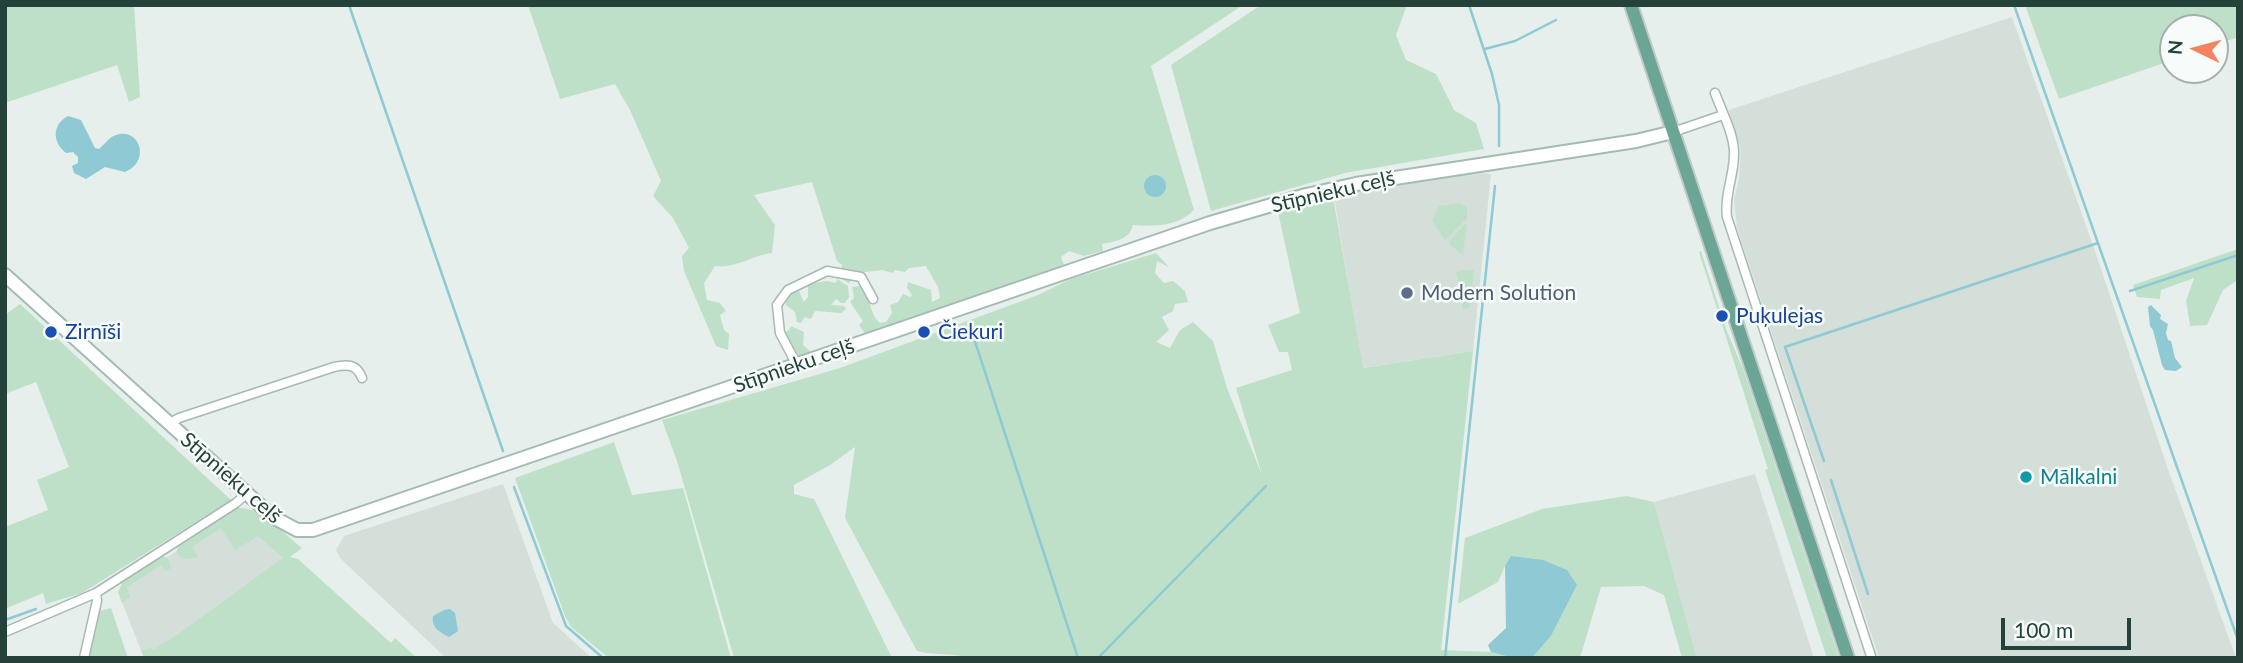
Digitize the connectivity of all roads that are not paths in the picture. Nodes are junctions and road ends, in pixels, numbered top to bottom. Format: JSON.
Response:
{"nodes":[{"id":1,"x":1630,"y":5,"type":"edge"},
{"id":2,"x":1715,"y":93,"type":"dead end"},
{"id":3,"x":1723,"y":115,"type":"junction"},
{"id":4,"x":1673,"y":132,"type":"junction"},
{"id":5,"x":5,"y":275,"type":"edge"},
{"id":6,"x":873,"y":299,"type":"dead end"},
{"id":7,"x":797,"y":365,"type":"junction"},
{"id":8,"x":362,"y":378,"type":"dead end"},
{"id":9,"x":169,"y":424,"type":"junction"},
{"id":10,"x":246,"y":494,"type":"junction"},
{"id":11,"x":96,"y":593,"type":"junction"},
{"id":12,"x":5,"y":632,"type":"edge"},
{"id":13,"x":1871,"y":656,"type":"edge"},
{"id":14,"x":84,"y":658,"type":"edge"},
{"id":15,"x":1847,"y":658,"type":"edge"}],
"edges":[{"from":1,"to":4,"type":"main road"},
{"from":2,"to":3,"type":"street"},
{"from":3,"to":4,"type":"street"},
{"from":3,"to":13,"type":"street"},
{"from":4,"to":7,"type":"main road","name":"Stīpnieku ceļš"},
{"from":4,"to":15,"type":"main road"},
{"from":5,"to":9,"type":"main road","name":"Stīpnieku ceļš"},
{"from":6,"to":7,"type":"street"},
{"from":7,"to":10,"type":"main road","name":"Stīpnieku ceļš"},
{"from":8,"to":9,"type":"street"},
{"from":9,"to":10,"type":"main road","name":"Stīpnieku ceļš"},
{"from":10,"to":11,"type":"street"},
{"from":11,"to":12,"type":"street"},
{"from":11,"to":14,"type":"street"}]}
